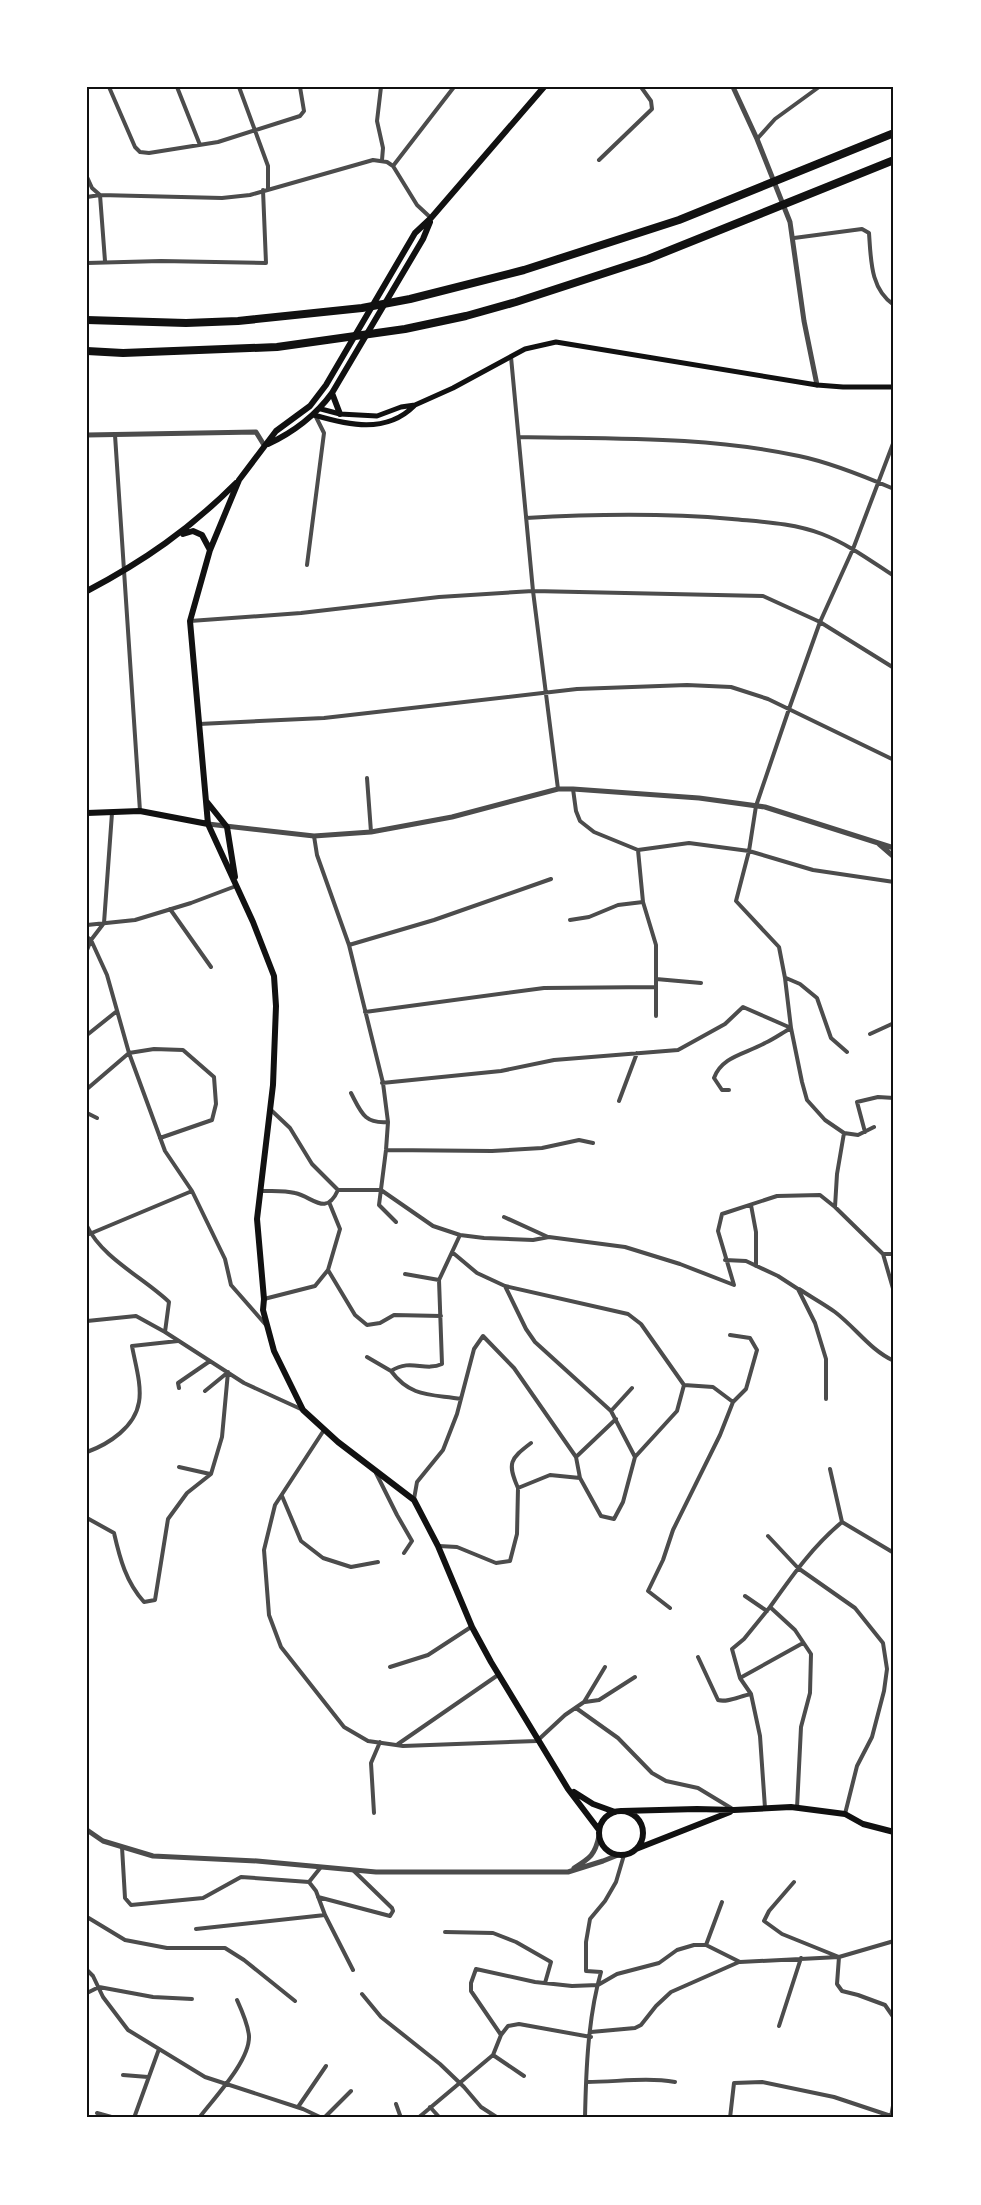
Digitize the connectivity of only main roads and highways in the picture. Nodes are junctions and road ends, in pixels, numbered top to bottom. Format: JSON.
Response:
{"nodes":[{"id":1,"x":544,"y":87,"type":"edge"},
{"id":2,"x":894,"y":133,"type":"edge"},
{"id":3,"x":894,"y":160,"type":"edge"},
{"id":4,"x":431,"y":218,"type":"junction"},
{"id":5,"x":87,"y":320,"type":"edge"},
{"id":6,"x":87,"y":351,"type":"edge"},
{"id":7,"x":894,"y":387,"type":"edge"},
{"id":8,"x":332,"y":393,"type":"junction"},
{"id":9,"x":415,"y":405,"type":"junction"},
{"id":10,"x":310,"y":406,"type":"junction"},
{"id":11,"x":321,"y":409,"type":"junction"},
{"id":12,"x":340,"y":414,"type":"junction"},
{"id":13,"x":314,"y":415,"type":"junction"},
{"id":14,"x":264,"y":445,"type":"junction"},
{"id":15,"x":239,"y":480,"type":"junction"},
{"id":16,"x":179,"y":535,"type":"junction"},
{"id":17,"x":210,"y":550,"type":"junction"},
{"id":18,"x":87,"y":591,"type":"edge"},
{"id":19,"x":206,"y":800,"type":"junction"},
{"id":20,"x":87,"y":813,"type":"edge"},
{"id":21,"x":208,"y":824,"type":"junction"},
{"id":22,"x":236,"y":886,"type":"junction"},
{"id":23,"x":568,"y":1789,"type":"junction"},
{"id":24,"x":734,"y":1810,"type":"junction"},
{"id":25,"x":619,"y":1811,"type":"junction"},
{"id":26,"x":894,"y":1832,"type":"edge"},
{"id":27,"x":599,"y":1833,"type":"junction"},
{"id":28,"x":635,"y":1849,"type":"junction"}],
"edges":[{"from":1,"to":4,"type":"main road"},
{"from":2,"to":5,"type":"highway"},
{"from":3,"to":6,"type":"highway"},
{"from":4,"to":8,"type":"main road"},
{"from":4,"to":10,"type":"main road"},
{"from":7,"to":9,"type":"main road"},
{"from":8,"to":11,"type":"main road"},
{"from":8,"to":12,"type":"main road"},
{"from":9,"to":12,"type":"main road"},
{"from":9,"to":13,"type":"main road"},
{"from":10,"to":11,"type":"main road"},
{"from":10,"to":14,"type":"main road"},
{"from":11,"to":12,"type":"main road"},
{"from":11,"to":13,"type":"main road"},
{"from":13,"to":14,"type":"main road"},
{"from":14,"to":15,"type":"main road"},
{"from":15,"to":16,"type":"main road"},
{"from":15,"to":17,"type":"main road"},
{"from":16,"to":17,"type":"main road"},
{"from":16,"to":18,"type":"main road"},
{"from":17,"to":19,"type":"main road"},
{"from":19,"to":21,"type":"main road"},
{"from":19,"to":22,"type":"main road"},
{"from":20,"to":21,"type":"main road"},
{"from":21,"to":22,"type":"main road"},
{"from":22,"to":23,"type":"main road"},
{"from":23,"to":25,"type":"main road"},
{"from":23,"to":27,"type":"main road"},
{"from":24,"to":25,"type":"main road"},
{"from":24,"to":26,"type":"main road"},
{"from":24,"to":28,"type":"main road"},
{"from":25,"to":27,"type":"main road"},
{"from":25,"to":28,"type":"main road"},
{"from":27,"to":28,"type":"main road"}]}
